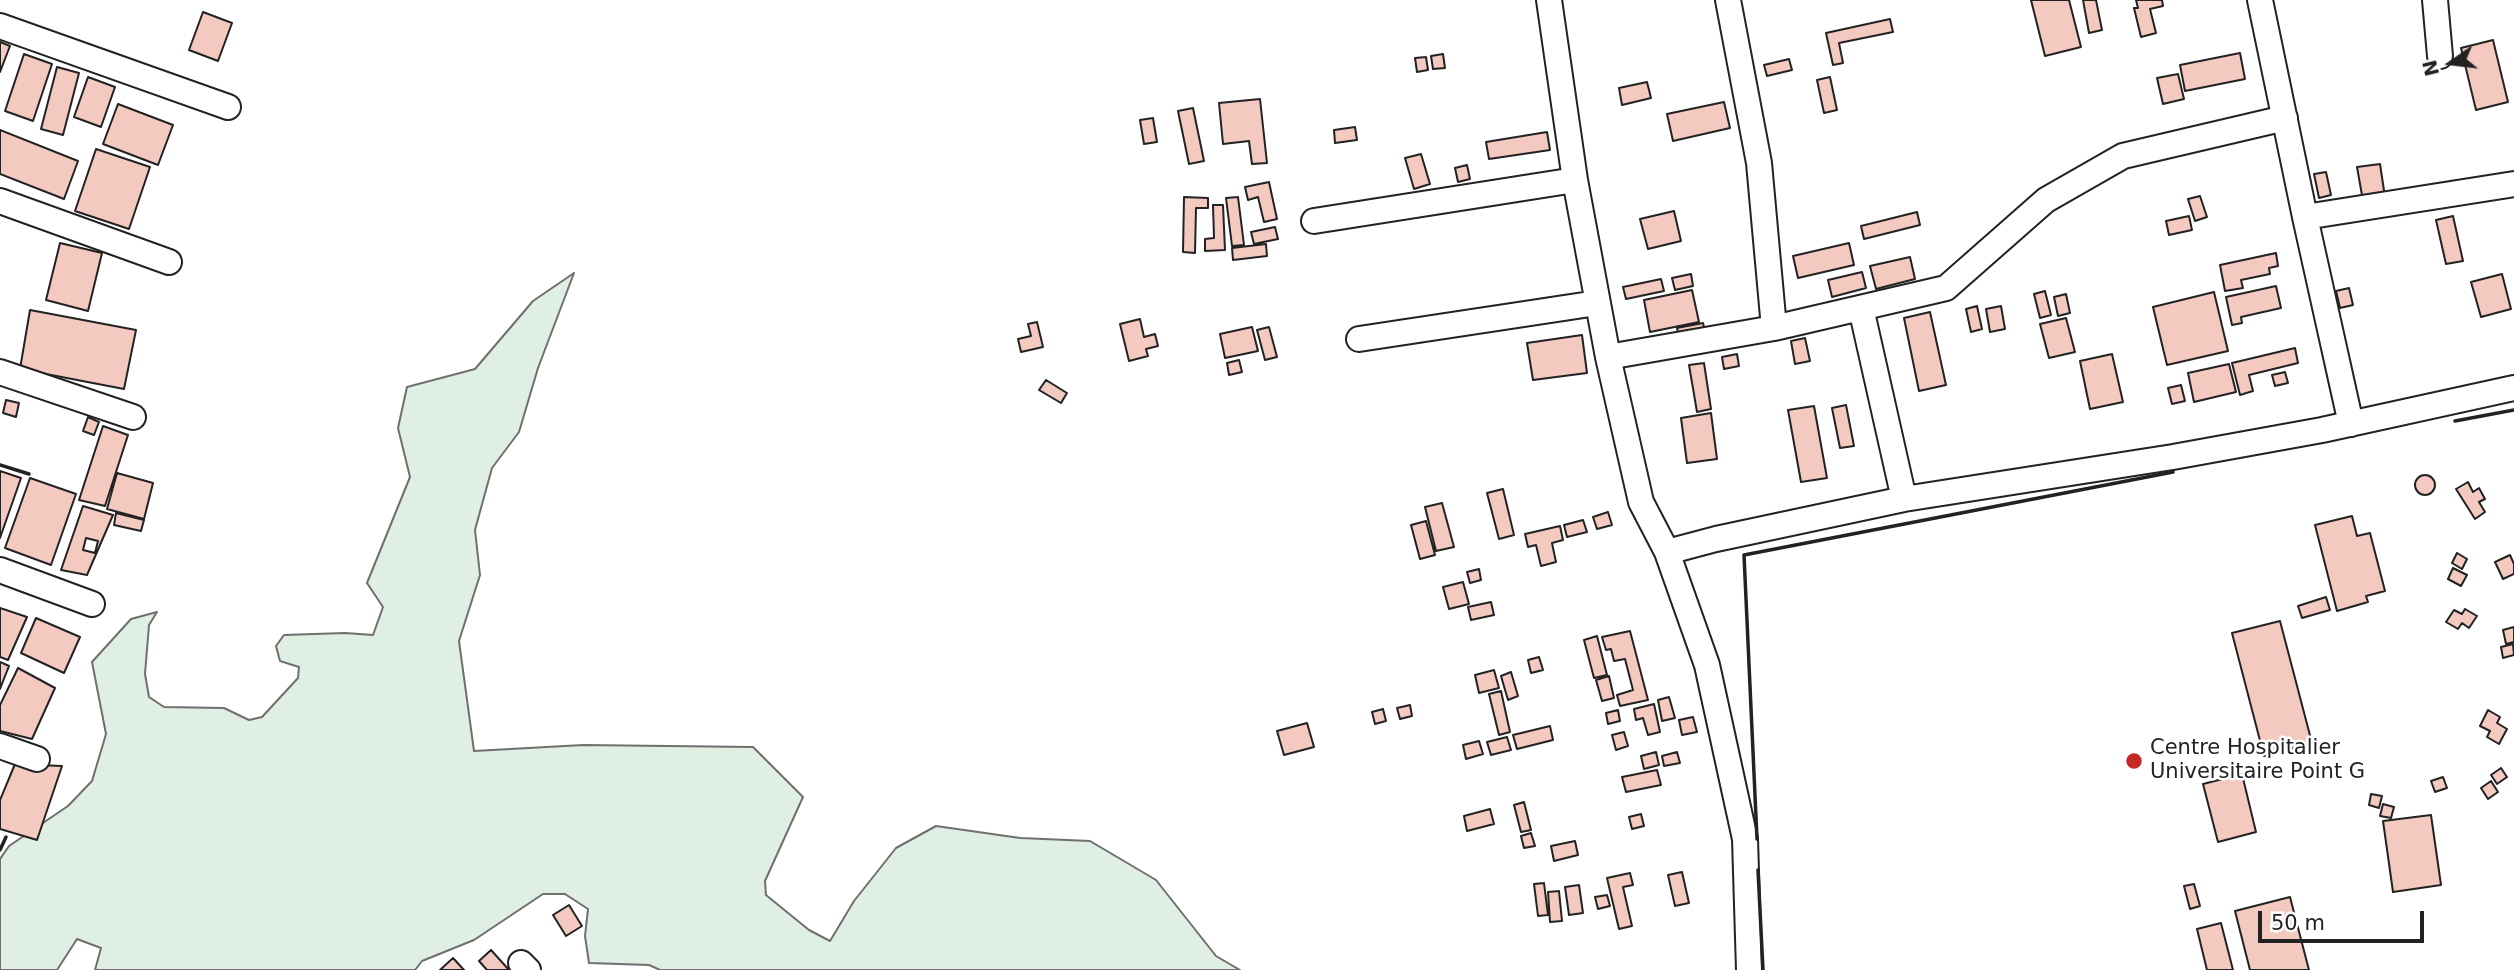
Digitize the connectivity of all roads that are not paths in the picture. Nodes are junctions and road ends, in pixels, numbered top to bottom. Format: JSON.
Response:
{"nodes":[{"id":1,"x":1549,"y":0,"type":"edge"},
{"id":2,"x":1728,"y":0,"type":"edge"},
{"id":3,"x":2260,"y":0,"type":"edge"},
{"id":4,"x":2435,"y":0,"type":"edge"},
{"id":5,"x":0,"y":26,"type":"edge"},
{"id":6,"x":2440,"y":56,"type":"dead end"},
{"id":7,"x":228,"y":107,"type":"dead end"},
{"id":8,"x":2285,"y":118,"type":"junction"},
{"id":9,"x":1575,"y":180,"type":"junction"},
{"id":10,"x":2514,"y":184,"type":"edge"},
{"id":11,"x":0,"y":201,"type":"edge"},
{"id":12,"x":2305,"y":217,"type":"junction"},
{"id":13,"x":1314,"y":221,"type":"dead end"},
{"id":14,"x":169,"y":262,"type":"dead end"},
{"id":15,"x":1597,"y":303,"type":"junction"},
{"id":16,"x":1861,"y":308,"type":"junction"},
{"id":17,"x":1774,"y":328,"type":"junction"},
{"id":18,"x":1359,"y":339,"type":"dead end"},
{"id":19,"x":1608,"y":357,"type":"junction"},
{"id":20,"x":0,"y":372,"type":"edge"},
{"id":21,"x":2514,"y":388,"type":"edge"},
{"id":22,"x":134,"y":417,"type":"dead end"},
{"id":23,"x":2351,"y":424,"type":"junction"},
{"id":24,"x":1904,"y":499,"type":"junction"},
{"id":25,"x":1667,"y":552,"type":"junction"},
{"id":26,"x":0,"y":570,"type":"edge"},
{"id":27,"x":92,"y":604,"type":"dead end"},
{"id":28,"x":0,"y":746,"type":"edge"},
{"id":29,"x":37,"y":760,"type":"dead end"},
{"id":30,"x":1749,"y":970,"type":"edge"}],
"edges":[{"from":1,"to":9,"type":"street"},
{"from":2,"to":17,"type":"street"},
{"from":3,"to":8,"type":"street"},
{"from":4,"to":6,"type":"street"},
{"from":5,"to":7,"type":"street"},
{"from":8,"to":12,"type":"street"},
{"from":8,"to":16,"type":"street"},
{"from":9,"to":13,"type":"street"},
{"from":9,"to":15,"type":"street"},
{"from":10,"to":12,"type":"street"},
{"from":11,"to":14,"type":"street"},
{"from":12,"to":23,"type":"street"},
{"from":15,"to":18,"type":"street"},
{"from":15,"to":19,"type":"street"},
{"from":16,"to":17,"type":"street"},
{"from":16,"to":24,"type":"street"},
{"from":17,"to":19,"type":"street"},
{"from":19,"to":25,"type":"street"},
{"from":20,"to":22,"type":"street"},
{"from":21,"to":23,"type":"street"},
{"from":23,"to":24,"type":"street"},
{"from":24,"to":25,"type":"street"},
{"from":25,"to":30,"type":"street"},
{"from":26,"to":27,"type":"street"},
{"from":28,"to":29,"type":"street"}]}
